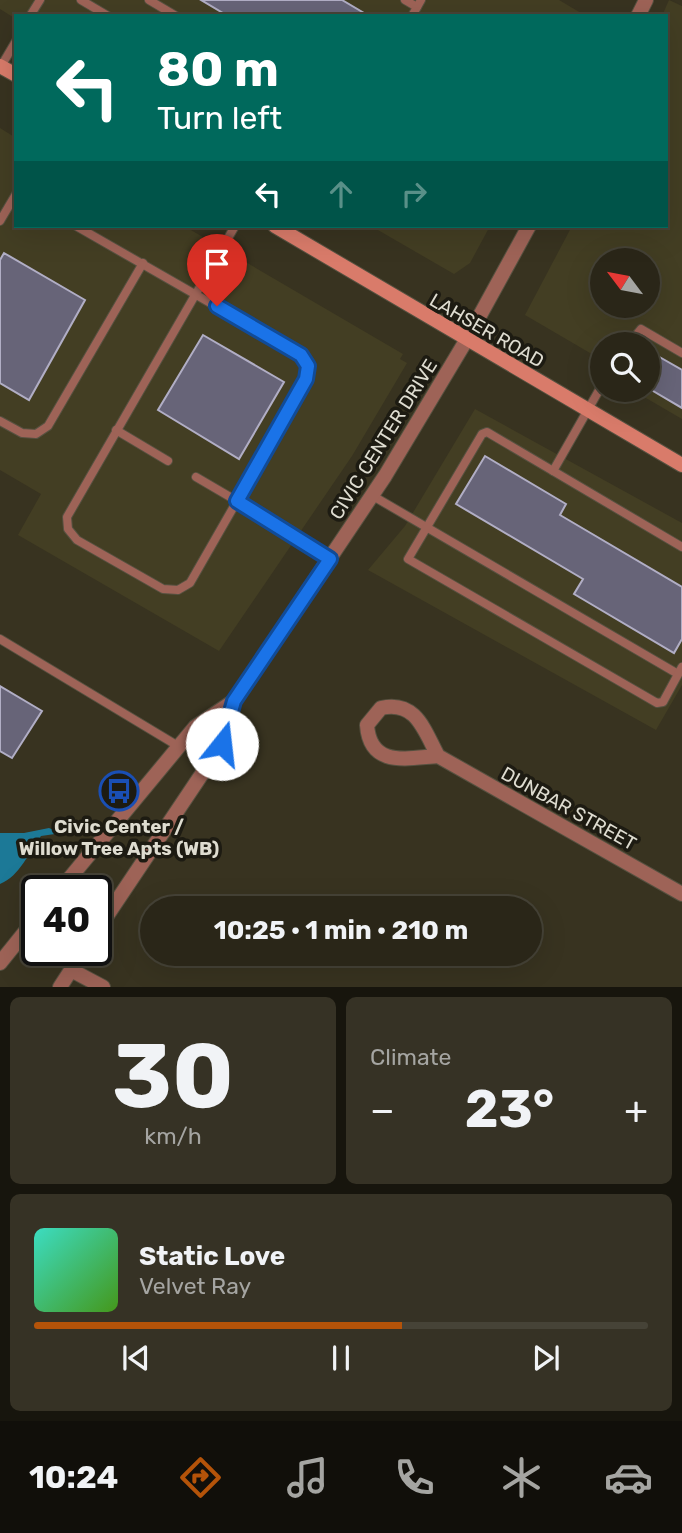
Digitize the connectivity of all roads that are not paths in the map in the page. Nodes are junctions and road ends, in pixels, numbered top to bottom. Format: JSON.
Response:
{"nodes":[{"id":1,"x":81,"y":0,"type":"edge"},
{"id":2,"x":149,"y":0,"type":"edge"},
{"id":3,"x":405,"y":0,"type":"edge"},
{"id":4,"x":419,"y":4,"type":"edge"},
{"id":5,"x":105,"y":14,"type":"edge"},
{"id":6,"x":173,"y":14,"type":"edge"},
{"id":7,"x":14,"y":44,"type":"edge"},
{"id":8,"x":0,"y":67,"type":"edge"},
{"id":9,"x":14,"y":197,"type":"edge"},
{"id":10,"x":0,"y":221,"type":"edge"},
{"id":11,"x":80,"y":228,"type":"edge"},
{"id":12,"x":233,"y":228,"type":"edge"},
{"id":13,"x":278,"y":228,"type":"edge"},
{"id":14,"x":527,"y":228,"type":"edge"},
{"id":15,"x":143,"y":263,"type":"junction"},
{"id":16,"x":196,"y":293,"type":"junction"},
{"id":17,"x":467,"y":339,"type":"junction"},
{"id":18,"x":660,"y":340,"type":"edge"},
{"id":19,"x":682,"y":353,"type":"edge"},
{"id":20,"x":591,"y":402,"type":"edge"},
{"id":21,"x":586,"y":410,"type":"junction"},
{"id":22,"x":0,"y":421,"type":"edge"},
{"id":23,"x":116,"y":430,"type":"junction"},
{"id":24,"x":168,"y":461,"type":"dead end"},
{"id":25,"x":682,"y":464,"type":"edge"},
{"id":26,"x":552,"y":471,"type":"junction"},
{"id":27,"x":196,"y":477,"type":"dead end"},
{"id":28,"x":373,"y":496,"type":"junction"},
{"id":29,"x":237,"y":501,"type":"junction"},
{"id":30,"x":426,"y":528,"type":"junction"},
{"id":31,"x":682,"y":547,"type":"edge"},
{"id":32,"x":330,"y":559,"type":"junction"},
{"id":33,"x":0,"y":639,"type":"edge"},
{"id":34,"x":680,"y":670,"type":"edge"},
{"id":35,"x":234,"y":701,"type":"junction"},
{"id":36,"x":178,"y":746,"type":"junction"},
{"id":37,"x":438,"y":756,"type":"junction"},
{"id":38,"x":72,"y":875,"type":"edge"},
{"id":39,"x":682,"y":894,"type":"edge"},
{"id":40,"x":112,"y":908,"type":"edge"},
{"id":41,"x":21,"y":936,"type":"edge"},
{"id":42,"x":0,"y":962,"type":"edge"},
{"id":43,"x":74,"y":966,"type":"edge"},
{"id":44,"x":72,"y":970,"type":"junction"},
{"id":45,"x":60,"y":987,"type":"edge"},
{"id":46,"x":103,"y":987,"type":"edge"}],
"edges":[{"from":1,"to":5,"type":"lane"},
{"from":2,"to":6,"type":"lane"},
{"from":3,"to":4,"type":"lane"},
{"from":7,"to":8,"type":"lane"},
{"from":9,"to":10,"type":"lane"},
{"from":11,"to":15,"type":"lane"},
{"from":12,"to":16,"type":"lane"},
{"from":13,"to":17,"type":"main road","name":"LAHSER ROAD"},
{"from":14,"to":17,"type":"street","name":"CIVIC CENTER DRIVE"},
{"from":15,"to":16,"type":"lane"},
{"from":15,"to":22,"type":"lane"},
{"from":16,"to":23,"type":"lane"},
{"from":16,"to":29,"type":"lane"},
{"from":17,"to":21,"type":"main road","name":"LAHSER ROAD"},
{"from":17,"to":28,"type":"street","name":"CIVIC CENTER DRIVE"},
{"from":18,"to":19,"type":"lane"},
{"from":20,"to":21,"type":"lane"},
{"from":21,"to":25,"type":"main road","name":"LAHSER ROAD"},
{"from":21,"to":26,"type":"lane"},
{"from":23,"to":24,"type":"lane"},
{"from":23,"to":29,"type":"lane"},
{"from":26,"to":30,"type":"lane"},
{"from":26,"to":31,"type":"lane"},
{"from":27,"to":29,"type":"lane"},
{"from":28,"to":30,"type":"lane"},
{"from":28,"to":32,"type":"street","name":"CIVIC CENTER DRIVE"},
{"from":29,"to":32,"type":"lane"},
{"from":30,"to":34,"type":"lane"},
{"from":30,"to":34,"type":"lane"},
{"from":32,"to":35,"type":"street","name":"CIVIC CENTER DRIVE"},
{"from":33,"to":36,"type":"lane"},
{"from":35,"to":36,"type":"street","name":"CIVIC CENTER DRIVE"},
{"from":35,"to":40,"type":"street","name":"CIVIC CENTER DRIVE"},
{"from":36,"to":38,"type":"street","name":"CIVIC CENTER DRIVE"},
{"from":37,"to":37,"type":"street"},
{"from":37,"to":39,"type":"street","name":"DUNBAR STREET"},
{"from":41,"to":42,"type":"street"},
{"from":43,"to":44,"type":"street"},
{"from":44,"to":45,"type":"street"},
{"from":44,"to":46,"type":"street"}]}
